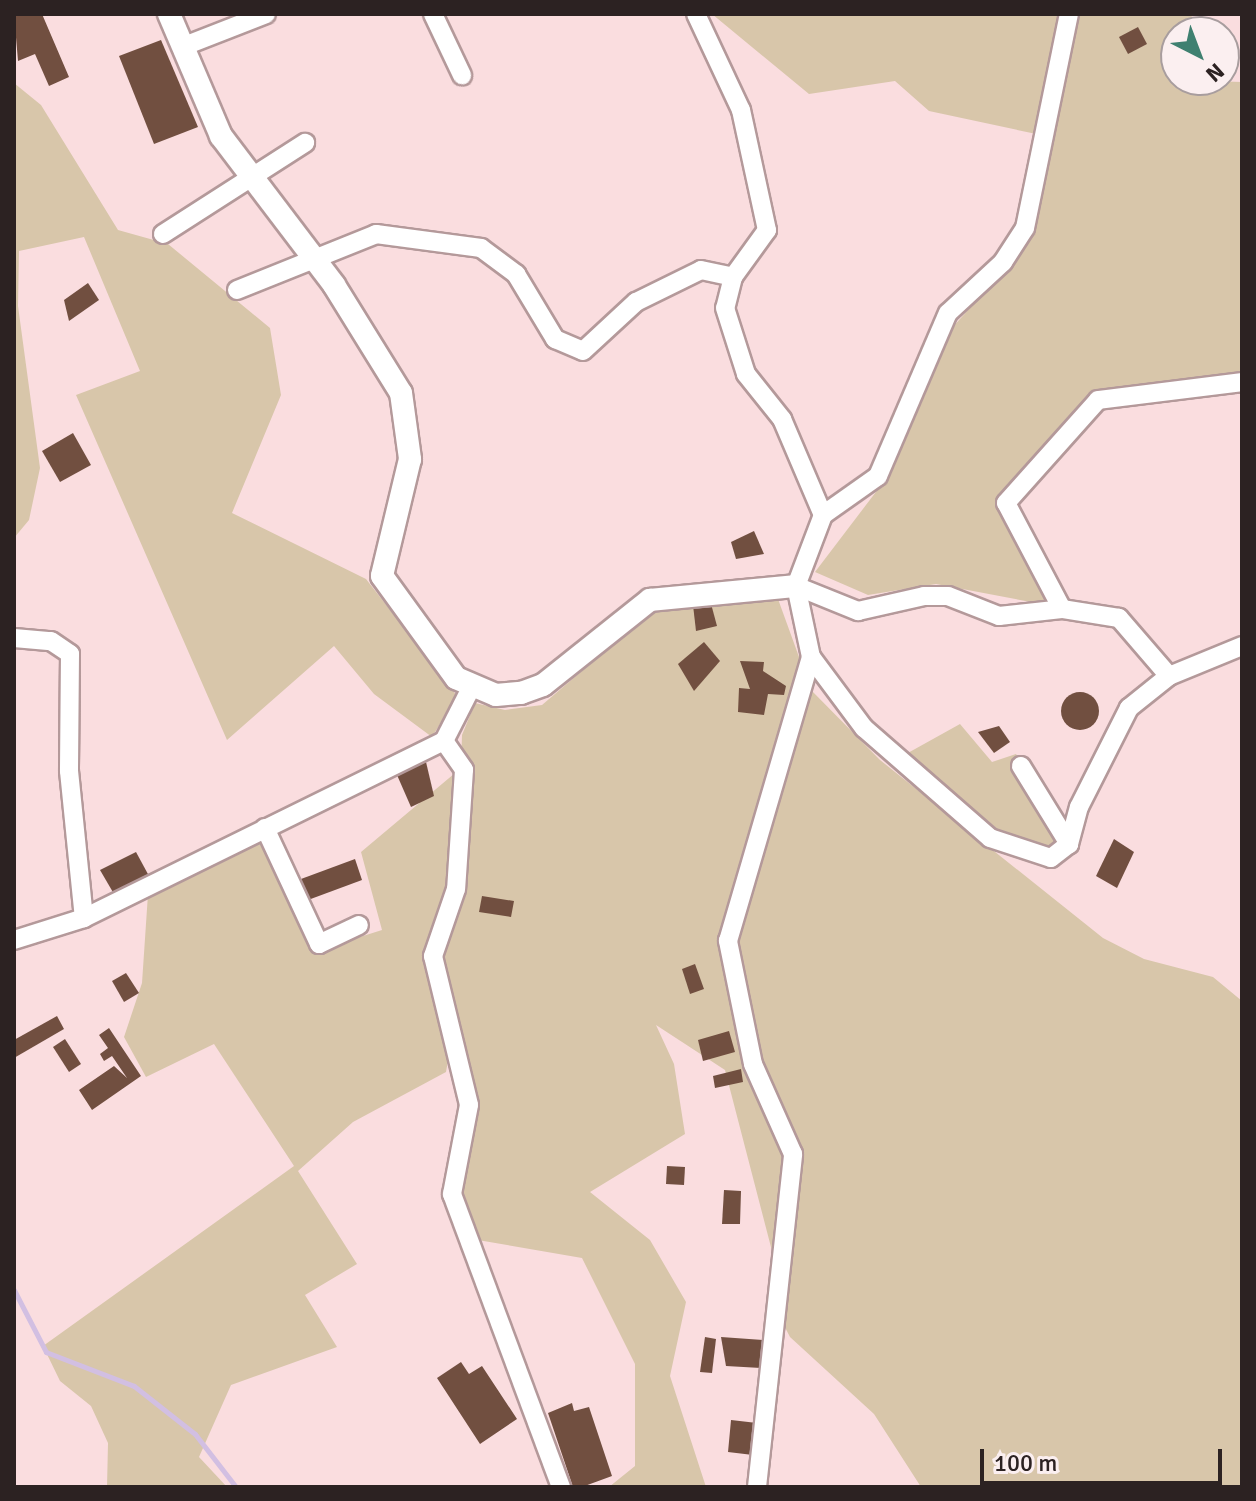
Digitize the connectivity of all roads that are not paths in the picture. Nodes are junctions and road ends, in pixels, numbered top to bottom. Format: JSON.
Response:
{"nodes":[{"id":1,"x":169,"y":14,"type":"edge"},
{"id":2,"x":266,"y":14,"type":"edge"},
{"id":3,"x":433,"y":14,"type":"edge"},
{"id":4,"x":696,"y":14,"type":"edge"},
{"id":5,"x":1069,"y":14,"type":"edge"},
{"id":6,"x":184,"y":46,"type":"junction"},
{"id":7,"x":462,"y":75,"type":"dead end"},
{"id":8,"x":305,"y":143,"type":"dead end"},
{"id":9,"x":246,"y":177,"type":"junction"},
{"id":10,"x":163,"y":234,"type":"dead end"},
{"id":11,"x":312,"y":255,"type":"junction"},
{"id":12,"x":733,"y":277,"type":"junction"},
{"id":13,"x":237,"y":290,"type":"dead end"},
{"id":14,"x":1242,"y":382,"type":"edge"},
{"id":15,"x":823,"y":515,"type":"junction"},
{"id":16,"x":796,"y":586,"type":"junction"},
{"id":17,"x":1062,"y":609,"type":"junction"},
{"id":18,"x":14,"y":638,"type":"edge"},
{"id":19,"x":1242,"y":646,"type":"edge"},
{"id":20,"x":811,"y":657,"type":"junction"},
{"id":21,"x":1169,"y":676,"type":"junction"},
{"id":22,"x":471,"y":688,"type":"junction"},
{"id":23,"x":444,"y":741,"type":"junction"},
{"id":24,"x":1021,"y":766,"type":"dead end"},
{"id":25,"x":265,"y":828,"type":"junction"},
{"id":26,"x":1069,"y":844,"type":"junction"},
{"id":27,"x":84,"y":918,"type":"junction"},
{"id":28,"x":359,"y":925,"type":"dead end"},
{"id":29,"x":14,"y":940,"type":"edge"},
{"id":30,"x":561,"y":1487,"type":"edge"},
{"id":31,"x":757,"y":1487,"type":"edge"}],
"edges":[{"from":1,"to":6,"type":"street"},
{"from":2,"to":6,"type":"street"},
{"from":3,"to":7,"type":"street"},
{"from":4,"to":12,"type":"street"},
{"from":5,"to":15,"type":"street"},
{"from":6,"to":9,"type":"street"},
{"from":8,"to":9,"type":"street"},
{"from":9,"to":10,"type":"street"},
{"from":9,"to":11,"type":"street"},
{"from":11,"to":12,"type":"street"},
{"from":11,"to":13,"type":"street"},
{"from":11,"to":22,"type":"street"},
{"from":12,"to":15,"type":"street"},
{"from":14,"to":17,"type":"street"},
{"from":15,"to":16,"type":"street"},
{"from":16,"to":17,"type":"street"},
{"from":16,"to":20,"type":"street"},
{"from":16,"to":22,"type":"street"},
{"from":17,"to":21,"type":"street"},
{"from":18,"to":27,"type":"street"},
{"from":19,"to":21,"type":"street"},
{"from":20,"to":26,"type":"street"},
{"from":20,"to":31,"type":"street"},
{"from":21,"to":26,"type":"street"},
{"from":22,"to":23,"type":"street"},
{"from":23,"to":25,"type":"street"},
{"from":23,"to":30,"type":"street"},
{"from":24,"to":26,"type":"street"},
{"from":25,"to":27,"type":"street"},
{"from":25,"to":28,"type":"street"},
{"from":27,"to":29,"type":"street"}]}
